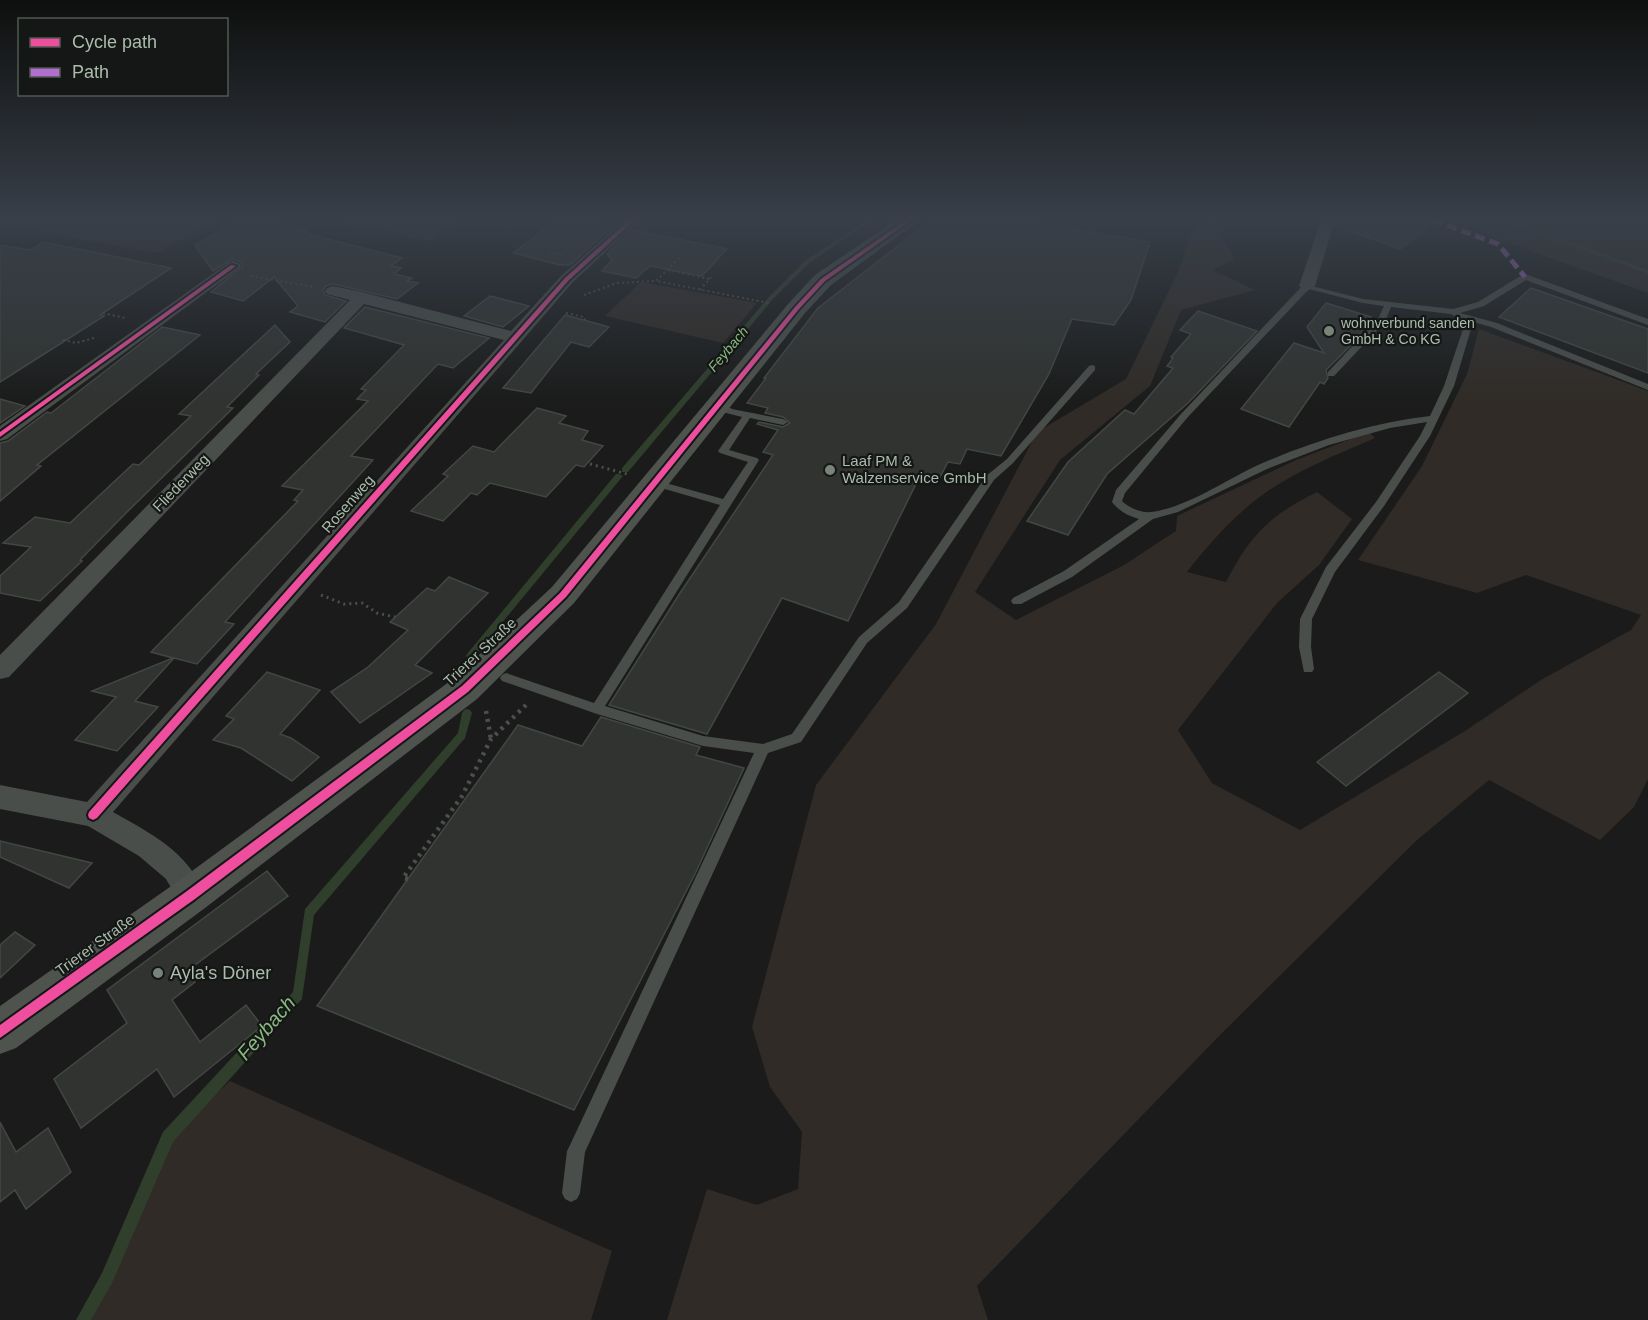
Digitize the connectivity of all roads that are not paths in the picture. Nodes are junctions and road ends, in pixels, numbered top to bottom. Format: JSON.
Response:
{"nodes":[{"id":1,"x":211,"y":282,"type":"edge"},
{"id":2,"x":565,"y":282,"type":"edge"},
{"id":3,"x":822,"y":282,"type":"edge"},
{"id":4,"x":1308,"y":282,"type":"edge"},
{"id":5,"x":1518,"y":282,"type":"edge"},
{"id":6,"x":1538,"y":282,"type":"edge"},
{"id":7,"x":1307,"y":286,"type":"junction"},
{"id":8,"x":333,"y":291,"type":"road end"},
{"id":9,"x":362,"y":297,"type":"junction"},
{"id":10,"x":1388,"y":305,"type":"junction"},
{"id":11,"x":1457,"y":314,"type":"junction"},
{"id":12,"x":1648,"y":322,"type":"edge"},
{"id":13,"x":514,"y":337,"type":"junction"},
{"id":14,"x":1092,"y":368,"type":"dead end"},
{"id":15,"x":1331,"y":374,"type":"dead end"},
{"id":16,"x":1648,"y":387,"type":"edge"},
{"id":17,"x":733,"y":409,"type":"junction"},
{"id":18,"x":1434,"y":418,"type":"junction"},
{"id":19,"x":783,"y":422,"type":"dead end"},
{"id":20,"x":0,"y":435,"type":"edge"},
{"id":21,"x":645,"y":479,"type":"junction"},
{"id":22,"x":726,"y":503,"type":"junction"},
{"id":23,"x":1150,"y":516,"type":"junction"},
{"id":24,"x":1017,"y":601,"type":"dead end"},
{"id":25,"x":1308,"y":669,"type":"dead end"},
{"id":26,"x":0,"y":670,"type":"edge"},
{"id":27,"x":506,"y":678,"type":"dead end"},
{"id":28,"x":597,"y":709,"type":"junction"},
{"id":29,"x":763,"y":749,"type":"junction"},
{"id":30,"x":0,"y":797,"type":"edge"},
{"id":31,"x":93,"y":815,"type":"junction"},
{"id":32,"x":191,"y":896,"type":"junction"},
{"id":33,"x":0,"y":1032,"type":"edge"},
{"id":34,"x":571,"y":1193,"type":"dead end"}],
"edges":[{"from":1,"to":20,"type":"street"},
{"from":2,"to":13,"type":"street","name":"Rosenweg"},
{"from":3,"to":17,"type":"main road","name":"Trierer Straße"},
{"from":4,"to":7,"type":"street"},
{"from":5,"to":11,"type":"lane"},
{"from":6,"to":12,"type":"lane"},
{"from":7,"to":10,"type":"lane"},
{"from":7,"to":23,"type":"lane"},
{"from":8,"to":9,"type":"street"},
{"from":9,"to":13,"type":"street"},
{"from":9,"to":26,"type":"street","name":"Fliederweg"},
{"from":10,"to":11,"type":"lane"},
{"from":10,"to":15,"type":"lane"},
{"from":11,"to":16,"type":"lane"},
{"from":11,"to":18,"type":"lane"},
{"from":13,"to":31,"type":"street","name":"Rosenweg"},
{"from":14,"to":29,"type":"lane"},
{"from":17,"to":19,"type":"lane"},
{"from":17,"to":21,"type":"main road","name":"Trierer Straße"},
{"from":17,"to":22,"type":"lane"},
{"from":18,"to":23,"type":"lane"},
{"from":18,"to":25,"type":"lane"},
{"from":21,"to":22,"type":"lane"},
{"from":21,"to":32,"type":"main road","name":"Trierer Straße"},
{"from":22,"to":28,"type":"lane"},
{"from":23,"to":24,"type":"lane"},
{"from":27,"to":28,"type":"lane"},
{"from":28,"to":29,"type":"lane"},
{"from":29,"to":34,"type":"lane"},
{"from":30,"to":31,"type":"street"},
{"from":31,"to":32,"type":"street"},
{"from":32,"to":33,"type":"main road","name":"Trierer Straße"}]}
